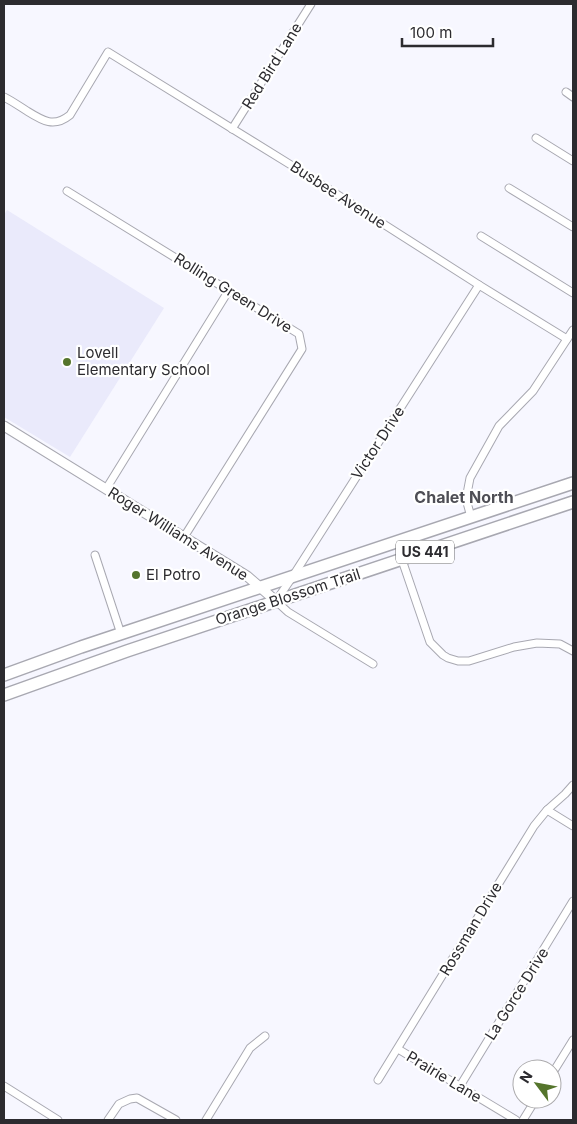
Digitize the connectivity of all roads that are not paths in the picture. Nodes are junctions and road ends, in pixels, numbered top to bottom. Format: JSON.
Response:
{"nodes":[{"id":1,"x":311,"y":4,"type":"edge"},
{"id":2,"x":566,"y":92,"type":"dead end"},
{"id":3,"x":4,"y":97,"type":"edge"},
{"id":4,"x":573,"y":97,"type":"edge"},
{"id":5,"x":232,"y":128,"type":"junction"},
{"id":6,"x":536,"y":138,"type":"dead end"},
{"id":7,"x":573,"y":161,"type":"edge"},
{"id":8,"x":509,"y":188,"type":"dead end"},
{"id":9,"x":67,"y":191,"type":"dead end"},
{"id":10,"x":573,"y":227,"type":"edge"},
{"id":11,"x":481,"y":236,"type":"dead end"},
{"id":12,"x":479,"y":285,"type":"junction"},
{"id":13,"x":229,"y":290,"type":"junction"},
{"id":14,"x":573,"y":293,"type":"edge"},
{"id":15,"x":573,"y":330,"type":"edge"},
{"id":16,"x":567,"y":339,"type":"junction"},
{"id":17,"x":4,"y":426,"type":"edge"},
{"id":18,"x":573,"y":483,"type":"edge"},
{"id":19,"x":106,"y":489,"type":"junction"},
{"id":20,"x":573,"y":502,"type":"edge"},
{"id":21,"x":471,"y":517,"type":"junction"},
{"id":22,"x":422,"y":533,"type":"junction"},
{"id":23,"x":184,"y":537,"type":"junction"},
{"id":24,"x":95,"y":555,"type":"dead end"},
{"id":25,"x":402,"y":560,"type":"junction"},
{"id":26,"x":293,"y":576,"type":"junction"},
{"id":27,"x":260,"y":588,"type":"junction"},
{"id":28,"x":276,"y":601,"type":"junction"},
{"id":29,"x":121,"y":634,"type":"junction"},
{"id":30,"x":127,"y":651,"type":"junction"},
{"id":31,"x":573,"y":651,"type":"edge"},
{"id":32,"x":373,"y":664,"type":"dead end"},
{"id":33,"x":4,"y":675,"type":"edge"},
{"id":34,"x":4,"y":695,"type":"edge"},
{"id":35,"x":573,"y":785,"type":"edge"},
{"id":36,"x":547,"y":810,"type":"junction"},
{"id":37,"x":573,"y":826,"type":"edge"},
{"id":38,"x":573,"y":901,"type":"edge"},
{"id":39,"x":265,"y":1036,"type":"dead end"},
{"id":40,"x":573,"y":1040,"type":"edge"},
{"id":41,"x":398,"y":1049,"type":"junction"},
{"id":42,"x":561,"y":1059,"type":"edge"},
{"id":43,"x":378,"y":1080,"type":"dead end"},
{"id":44,"x":4,"y":1086,"type":"edge"},
{"id":45,"x":460,"y":1086,"type":"junction"},
{"id":46,"x":530,"y":1109,"type":"edge"},
{"id":47,"x":58,"y":1120,"type":"edge"},
{"id":48,"x":108,"y":1120,"type":"edge"},
{"id":49,"x":176,"y":1120,"type":"edge"},
{"id":50,"x":206,"y":1120,"type":"edge"},
{"id":51,"x":516,"y":1120,"type":"edge"},
{"id":52,"x":523,"y":1120,"type":"edge"}],
"edges":[{"from":1,"to":5,"type":"street","name":"Red Bird Lane"},
{"from":2,"to":4,"type":"street"},
{"from":3,"to":5,"type":"street","name":"Busbee Avenue"},
{"from":5,"to":12,"type":"street","name":"Busbee Avenue"},
{"from":6,"to":7,"type":"street"},
{"from":8,"to":10,"type":"street"},
{"from":9,"to":13,"type":"street","name":"Rolling Green Drive"},
{"from":11,"to":14,"type":"street"},
{"from":12,"to":16,"type":"street","name":"Busbee Avenue"},
{"from":12,"to":26,"type":"street","name":"Victor Drive"},
{"from":13,"to":19,"type":"street"},
{"from":13,"to":23,"type":"street","name":"Rolling Green Drive"},
{"from":15,"to":16,"type":"street"},
{"from":16,"to":21,"type":"street"},
{"from":17,"to":19,"type":"street","name":"Roger Williams Avenue"},
{"from":18,"to":21,"type":"main road","name":"Orange Blossom Trail","number":"US 441"},
{"from":19,"to":23,"type":"street","name":"Roger Williams Avenue"},
{"from":20,"to":25,"type":"main road","name":"Orange Blossom Trail","number":"US 441"},
{"from":21,"to":22,"type":"main road","name":"Orange Blossom Trail","number":"US 441"},
{"from":22,"to":25,"type":"main road"},
{"from":22,"to":26,"type":"main road","name":"Orange Blossom Trail","number":"US 441"},
{"from":23,"to":27,"type":"street","name":"Roger Williams Avenue"},
{"from":24,"to":29,"type":"street"},
{"from":25,"to":28,"type":"main road","name":"Orange Blossom Trail","number":"US 441"},
{"from":25,"to":31,"type":"street"},
{"from":26,"to":27,"type":"main road","name":"Orange Blossom Trail","number":"US 441"},
{"from":26,"to":28,"type":"street","name":"Victor Drive"},
{"from":27,"to":28,"type":"street","name":"Roger Williams Avenue"},
{"from":27,"to":29,"type":"main road","name":"Orange Blossom Trail","number":"US 441"},
{"from":28,"to":30,"type":"main road","name":"Orange Blossom Trail","number":"US 441"},
{"from":28,"to":32,"type":"street","name":"Roger Williams Avenue"},
{"from":29,"to":30,"type":"main road"},
{"from":29,"to":33,"type":"main road","name":"Orange Blossom Trail","number":"US 441"},
{"from":30,"to":34,"type":"main road","name":"Orange Blossom Trail","number":"US 441"},
{"from":35,"to":36,"type":"street","name":"Rossman Drive"},
{"from":36,"to":37,"type":"street"},
{"from":36,"to":41,"type":"street","name":"Rossman Drive"},
{"from":38,"to":45,"type":"street","name":"La Gorce Drive"},
{"from":39,"to":50,"type":"street"},
{"from":40,"to":42,"type":"street"},
{"from":41,"to":43,"type":"street","name":"Rossman Drive"},
{"from":41,"to":45,"type":"street","name":"Prairie Lane"},
{"from":44,"to":47,"type":"street"},
{"from":45,"to":51,"type":"street","name":"Prairie Lane"},
{"from":46,"to":52,"type":"street"},
{"from":48,"to":49,"type":"street"}]}
